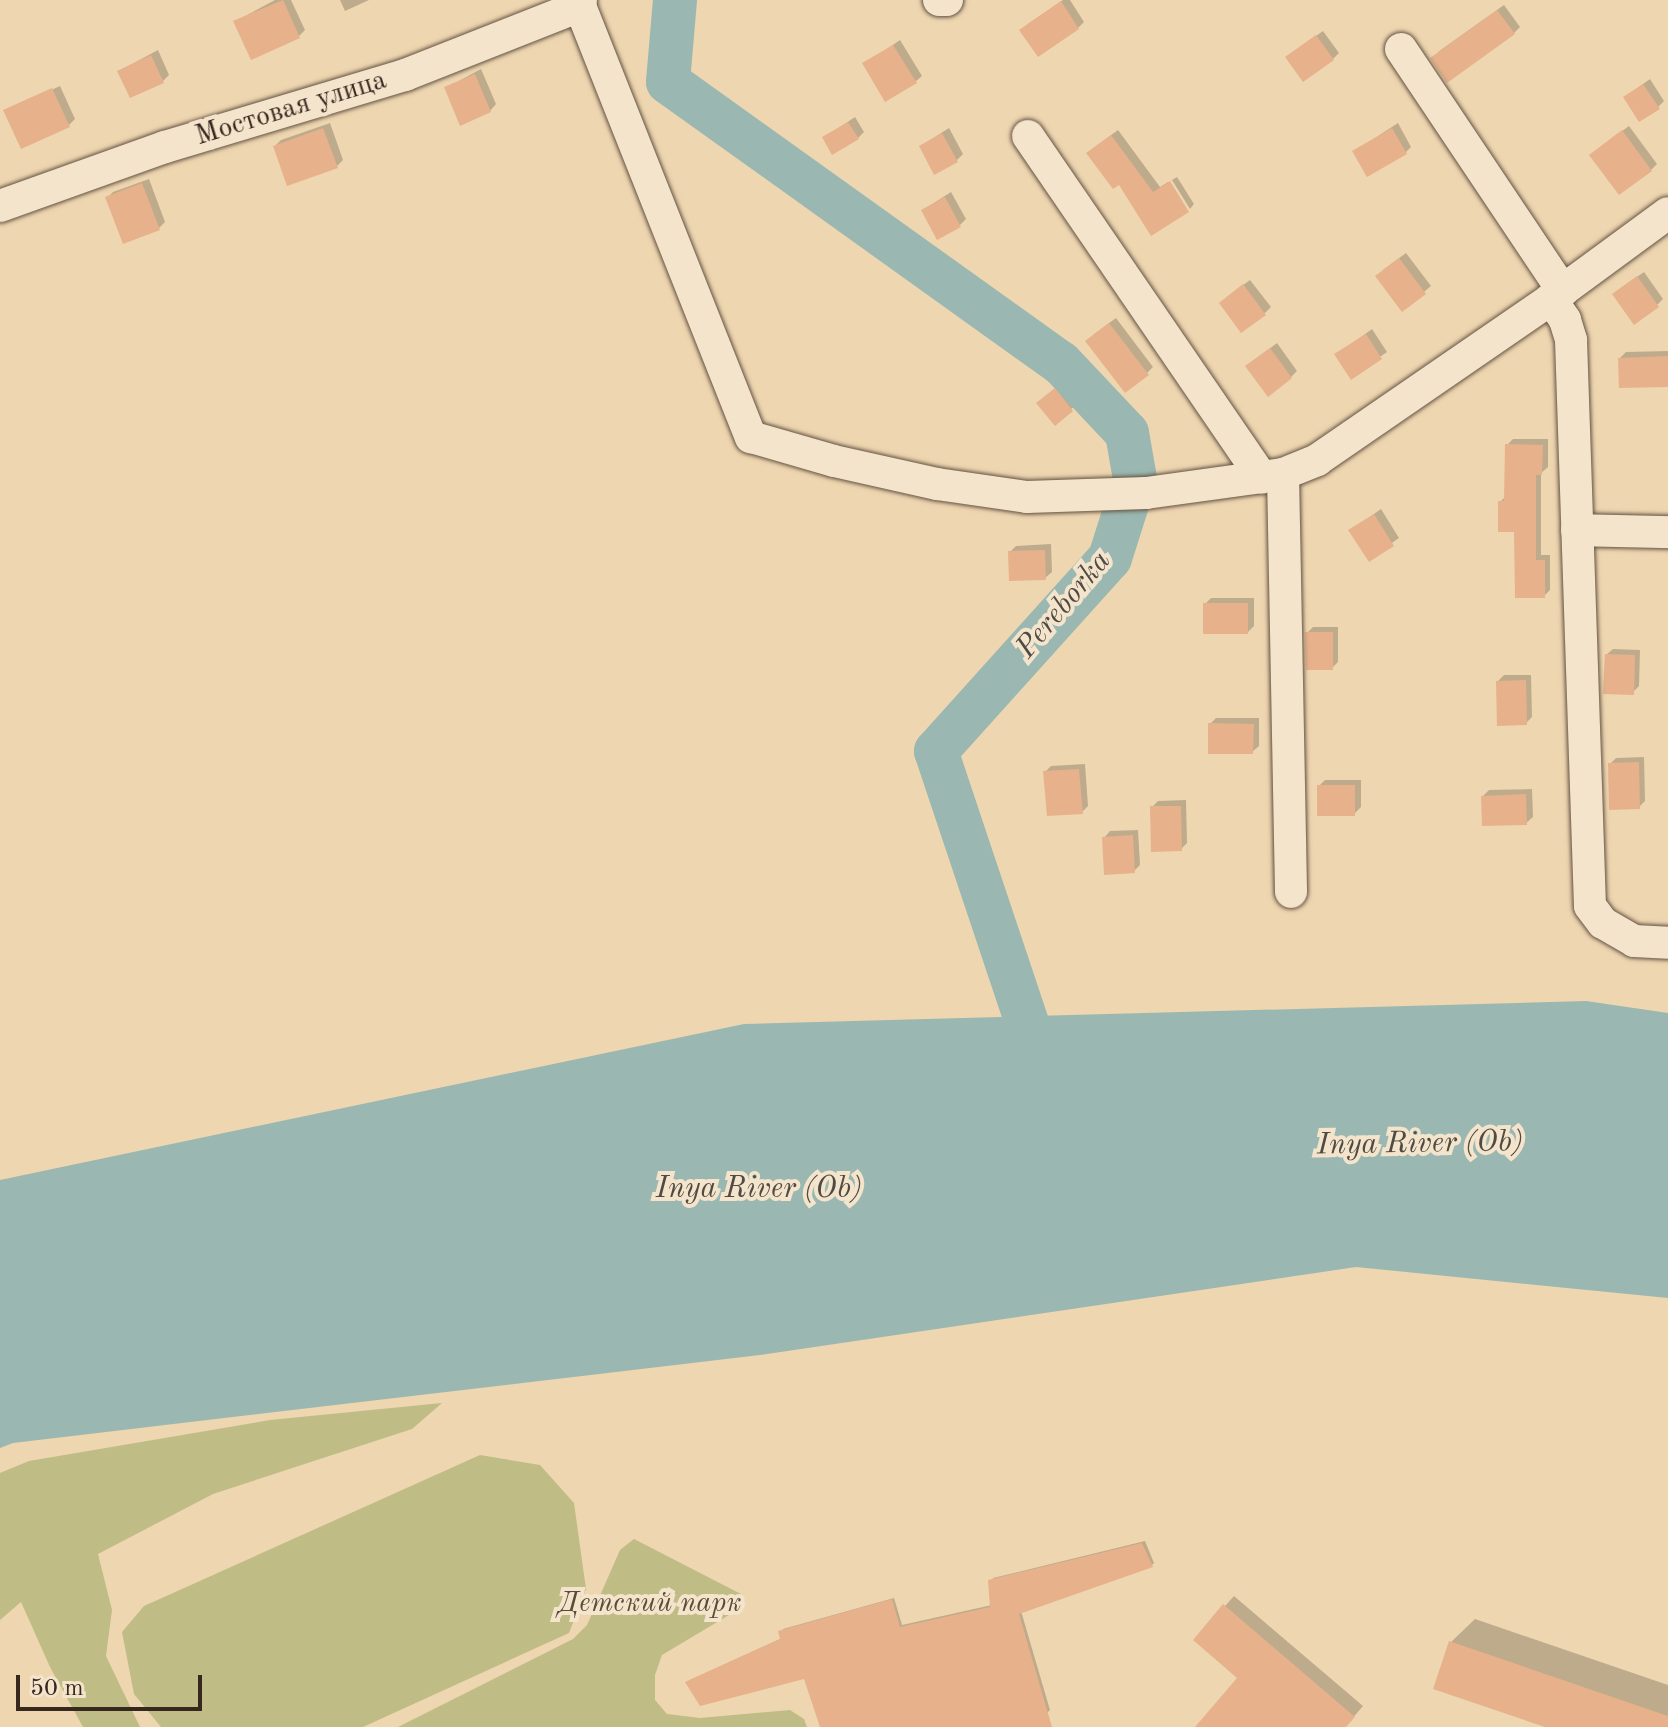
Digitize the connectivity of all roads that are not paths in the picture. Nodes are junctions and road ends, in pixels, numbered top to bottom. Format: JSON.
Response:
{"nodes":[{"id":1,"x":939,"y":0,"type":"edge"},
{"id":2,"x":947,"y":0,"type":"edge"},
{"id":3,"x":581,"y":3,"type":"edge"},
{"id":4,"x":1401,"y":49,"type":"dead end"},
{"id":5,"x":1028,"y":136,"type":"dead end"},
{"id":6,"x":0,"y":206,"type":"edge"},
{"id":7,"x":1668,"y":213,"type":"edge"},
{"id":8,"x":1557,"y":295,"type":"junction"},
{"id":9,"x":1272,"y":476,"type":"junction"},
{"id":10,"x":1577,"y":530,"type":"junction"},
{"id":11,"x":1668,"y":532,"type":"edge"},
{"id":12,"x":1291,"y":892,"type":"dead end"},
{"id":13,"x":1668,"y":943,"type":"edge"}],
"edges":[{"from":1,"to":2,"type":"street"},
{"from":3,"to":6,"type":"street","name":"Мостовая улица"},
{"from":3,"to":9,"type":"street"},
{"from":4,"to":8,"type":"street"},
{"from":5,"to":9,"type":"street"},
{"from":7,"to":8,"type":"street"},
{"from":8,"to":9,"type":"street"},
{"from":8,"to":10,"type":"street"},
{"from":9,"to":12,"type":"street"},
{"from":10,"to":11,"type":"street"},
{"from":10,"to":13,"type":"street"}]}
